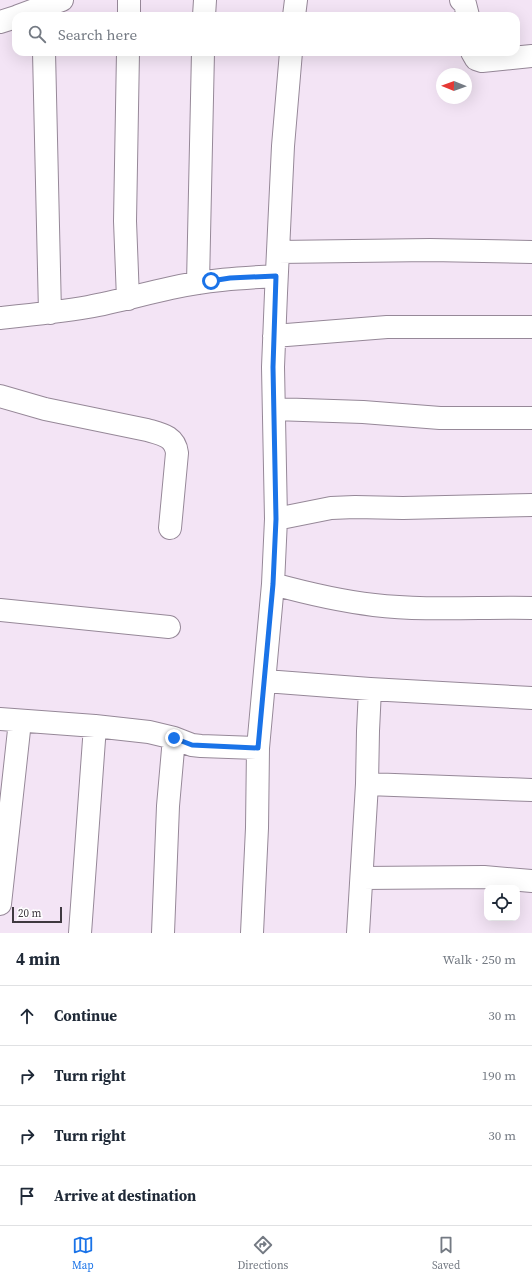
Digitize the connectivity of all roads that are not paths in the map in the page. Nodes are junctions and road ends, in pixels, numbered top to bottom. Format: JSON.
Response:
{"nodes":[{"id":1,"x":129,"y":0,"type":"edge"},
{"id":2,"x":205,"y":0,"type":"edge"},
{"id":3,"x":296,"y":0,"type":"edge"},
{"id":4,"x":462,"y":0,"type":"edge"},
{"id":5,"x":50,"y":8,"type":"edge"},
{"id":6,"x":34,"y":12,"type":"edge"},
{"id":7,"x":128,"y":12,"type":"edge"},
{"id":8,"x":204,"y":12,"type":"edge"},
{"id":9,"x":294,"y":12,"type":"edge"},
{"id":10,"x":467,"y":12,"type":"edge"},
{"id":11,"x":12,"y":18,"type":"edge"},
{"id":12,"x":0,"y":22,"type":"edge"},
{"id":13,"x":44,"y":56,"type":"edge"},
{"id":14,"x":128,"y":56,"type":"edge"},
{"id":15,"x":203,"y":56,"type":"edge"},
{"id":16,"x":291,"y":56,"type":"edge"},
{"id":17,"x":474,"y":56,"type":"edge"},
{"id":18,"x":532,"y":56,"type":"edge"},
{"id":19,"x":278,"y":252,"type":"junction"},
{"id":20,"x":532,"y":252,"type":"edge"},
{"id":21,"x":276,"y":276,"type":"junction"},
{"id":22,"x":198,"y":283,"type":"junction"},
{"id":23,"x":128,"y":299,"type":"junction"},
{"id":24,"x":50,"y":313,"type":"junction"},
{"id":25,"x":0,"y":318,"type":"edge"},
{"id":26,"x":532,"y":327,"type":"edge"},
{"id":27,"x":274,"y":336,"type":"junction"},
{"id":28,"x":0,"y":396,"type":"edge"},
{"id":29,"x":274,"y":409,"type":"junction"},
{"id":30,"x":532,"y":418,"type":"edge"},
{"id":31,"x":532,"y":505,"type":"edge"},
{"id":32,"x":276,"y":519,"type":"junction"},
{"id":33,"x":170,"y":528,"type":"dead end"},
{"id":34,"x":273,"y":584,"type":"junction"},
{"id":35,"x":532,"y":608,"type":"edge"},
{"id":36,"x":0,"y":610,"type":"edge"},
{"id":37,"x":169,"y":627,"type":"dead end"},
{"id":38,"x":265,"y":681,"type":"junction"},
{"id":39,"x":370,"y":689,"type":"junction"},
{"id":40,"x":532,"y":698,"type":"edge"},
{"id":41,"x":10,"y":720,"type":"edge"},
{"id":42,"x":96,"y":726,"type":"junction"},
{"id":43,"x":174,"y":738,"type":"junction"},
{"id":44,"x":258,"y":748,"type":"junction"},
{"id":45,"x":367,"y":784,"type":"junction"},
{"id":46,"x":532,"y":790,"type":"edge"},
{"id":47,"x":362,"y":878,"type":"junction"},
{"id":48,"x":532,"y":881,"type":"edge"},
{"id":49,"x":0,"y":904,"type":"edge"},
{"id":50,"x":80,"y":933,"type":"edge"},
{"id":51,"x":163,"y":933,"type":"edge"},
{"id":52,"x":252,"y":933,"type":"edge"},
{"id":53,"x":358,"y":933,"type":"edge"}],
"edges":[{"from":1,"to":7,"type":"street"},
{"from":2,"to":8,"type":"street"},
{"from":3,"to":9,"type":"street"},
{"from":4,"to":10,"type":"street"},
{"from":5,"to":6,"type":"street"},
{"from":11,"to":12,"type":"street"},
{"from":13,"to":24,"type":"street"},
{"from":14,"to":23,"type":"street"},
{"from":15,"to":22,"type":"street"},
{"from":16,"to":19,"type":"street"},
{"from":17,"to":18,"type":"street"},
{"from":19,"to":20,"type":"street"},
{"from":19,"to":21,"type":"street"},
{"from":21,"to":22,"type":"street"},
{"from":21,"to":27,"type":"street"},
{"from":22,"to":23,"type":"street"},
{"from":23,"to":24,"type":"street"},
{"from":24,"to":25,"type":"street"},
{"from":26,"to":27,"type":"street"},
{"from":27,"to":29,"type":"street"},
{"from":28,"to":33,"type":"street"},
{"from":29,"to":30,"type":"street"},
{"from":29,"to":32,"type":"street"},
{"from":31,"to":32,"type":"street"},
{"from":32,"to":34,"type":"street"},
{"from":34,"to":35,"type":"street"},
{"from":34,"to":38,"type":"street"},
{"from":36,"to":37,"type":"street"},
{"from":38,"to":39,"type":"street"},
{"from":38,"to":44,"type":"street"},
{"from":39,"to":40,"type":"street"},
{"from":39,"to":45,"type":"street"},
{"from":41,"to":42,"type":"street"},
{"from":41,"to":49,"type":"street"},
{"from":42,"to":43,"type":"street"},
{"from":42,"to":50,"type":"street"},
{"from":43,"to":44,"type":"street"},
{"from":43,"to":51,"type":"street"},
{"from":44,"to":52,"type":"street"},
{"from":45,"to":46,"type":"street"},
{"from":45,"to":47,"type":"street"},
{"from":47,"to":48,"type":"street"},
{"from":47,"to":53,"type":"street"}]}
